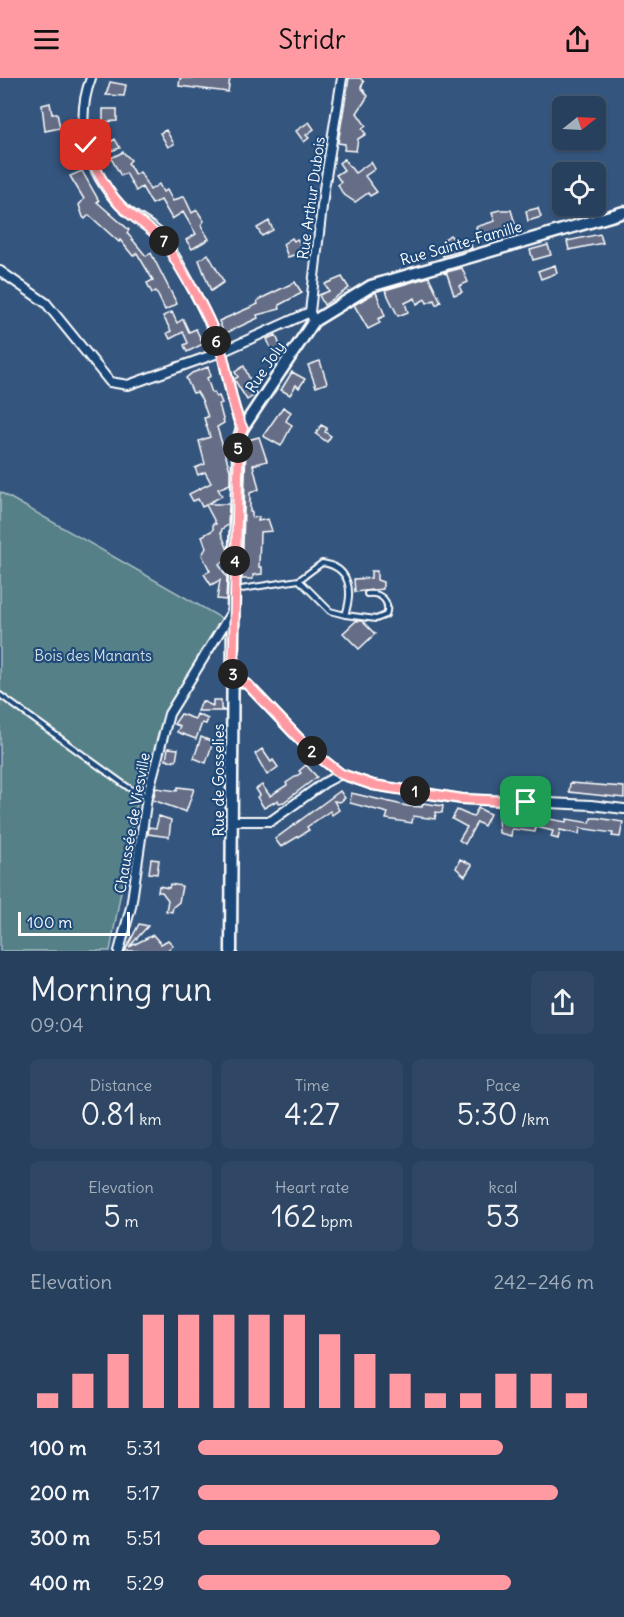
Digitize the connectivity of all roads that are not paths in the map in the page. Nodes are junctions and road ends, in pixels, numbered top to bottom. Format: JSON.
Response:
{"nodes":[{"id":1,"x":91,"y":78,"type":"edge"},
{"id":2,"x":342,"y":78,"type":"edge"},
{"id":3,"x":624,"y":212,"type":"edge"},
{"id":4,"x":0,"y":271,"type":"edge"},
{"id":5,"x":312,"y":316,"type":"junction"},
{"id":6,"x":221,"y":352,"type":"junction"},
{"id":7,"x":243,"y":429,"type":"junction"},
{"id":8,"x":299,"y":580,"type":"junction"},
{"id":9,"x":234,"y":590,"type":"junction"},
{"id":10,"x":367,"y":594,"type":"dead end"},
{"id":11,"x":233,"y":610,"type":"junction"},
{"id":12,"x":345,"y":615,"type":"junction"},
{"id":13,"x":233,"y":678,"type":"junction"},
{"id":14,"x":0,"y":695,"type":"edge"},
{"id":15,"x":341,"y":774,"type":"junction"},
{"id":16,"x":147,"y":797,"type":"junction"},
{"id":17,"x":624,"y":809,"type":"edge"},
{"id":18,"x":234,"y":821,"type":"junction"},
{"id":19,"x":119,"y":951,"type":"edge"},
{"id":20,"x":231,"y":951,"type":"edge"}],
"edges":[{"from":1,"to":6,"type":"street"},
{"from":2,"to":5,"type":"street","name":"Rue Arthur Dubois"},
{"from":3,"to":5,"type":"street","name":"Rue Sainte-Famille"},
{"from":4,"to":6,"type":"street"},
{"from":5,"to":6,"type":"street"},
{"from":5,"to":7,"type":"street","name":"Rue Joly"},
{"from":6,"to":7,"type":"street"},
{"from":7,"to":9,"type":"street","name":"Rue Joly"},
{"from":8,"to":9,"type":"lane"},
{"from":8,"to":12,"type":"lane"},
{"from":8,"to":12,"type":"lane"},
{"from":9,"to":11,"type":"street","name":"Rue Joly"},
{"from":10,"to":12,"type":"lane"},
{"from":11,"to":13,"type":"street","name":"Rue de Gosselies"},
{"from":11,"to":16,"type":"street","name":"Chaussée de Viesville"},
{"from":13,"to":15,"type":"street"},
{"from":13,"to":18,"type":"street","name":"Rue de Gosselies"},
{"from":14,"to":16,"type":"lane"},
{"from":15,"to":17,"type":"street"},
{"from":15,"to":18,"type":"street"},
{"from":16,"to":19,"type":"street","name":"Chaussée de Viesville"},
{"from":18,"to":20,"type":"street","name":"Rue de Gosselies"}]}
